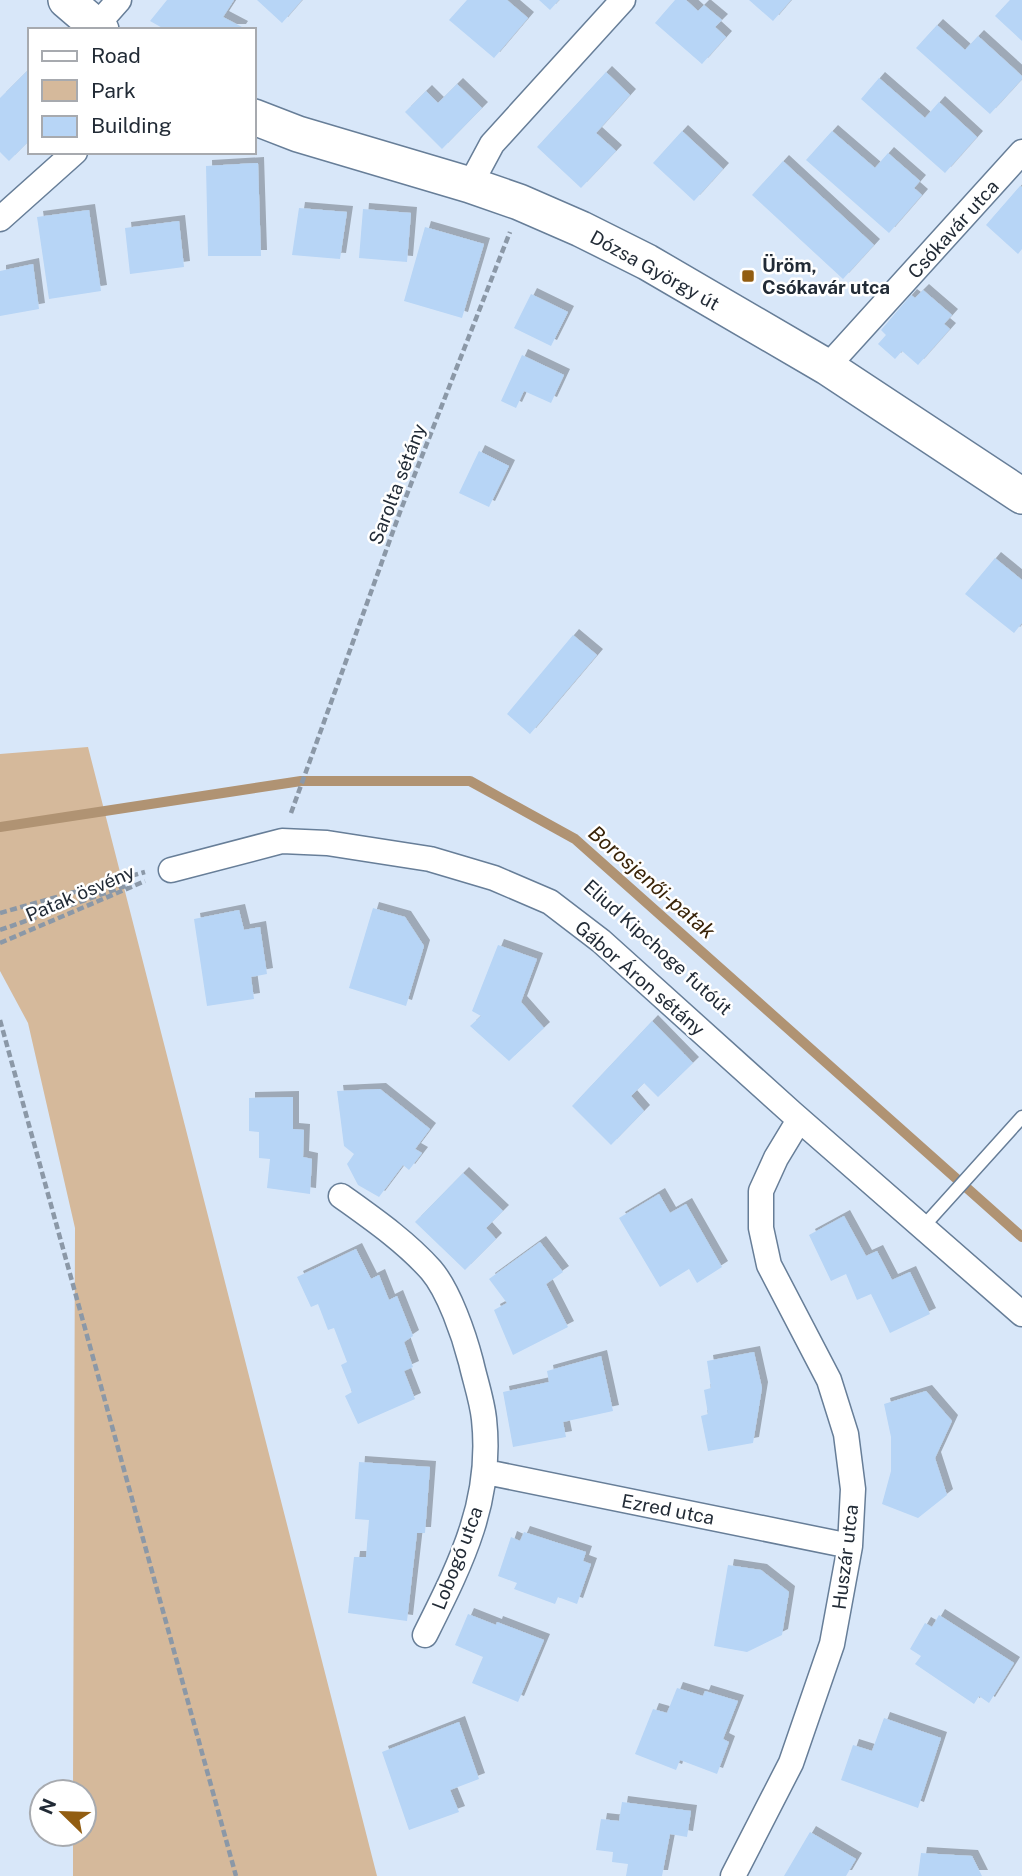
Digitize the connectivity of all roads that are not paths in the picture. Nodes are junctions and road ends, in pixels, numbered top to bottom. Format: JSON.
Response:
{"nodes":[{"id":1,"x":66,"y":0,"type":"edge"},
{"id":2,"x":119,"y":0,"type":"edge"},
{"id":3,"x":623,"y":0,"type":"edge"},
{"id":4,"x":98,"y":28,"type":"edge"},
{"id":5,"x":256,"y":118,"type":"edge"},
{"id":6,"x":1022,"y":152,"type":"edge"},
{"id":7,"x":73,"y":154,"type":"edge"},
{"id":8,"x":470,"y":185,"type":"junction"},
{"id":9,"x":0,"y":219,"type":"edge"},
{"id":10,"x":827,"y":367,"type":"junction"},
{"id":11,"x":1022,"y":494,"type":"edge"},
{"id":12,"x":161,"y":868,"type":"road end"},
{"id":13,"x":1022,"y":1117,"type":"edge"},
{"id":14,"x":799,"y":1120,"type":"junction"},
{"id":15,"x":341,"y":1196,"type":"dead end"},
{"id":16,"x":922,"y":1228,"type":"junction"},
{"id":17,"x":1022,"y":1314,"type":"edge"},
{"id":18,"x":486,"y":1472,"type":"junction"},
{"id":19,"x":850,"y":1546,"type":"junction"},
{"id":20,"x":425,"y":1635,"type":"dead end"},
{"id":21,"x":733,"y":1876,"type":"edge"}],
"edges":[{"from":1,"to":4,"type":"main road"},
{"from":2,"to":4,"type":"street"},
{"from":3,"to":8,"type":"street"},
{"from":5,"to":8,"type":"main road","name":"Dózsa György út"},
{"from":6,"to":10,"type":"street","name":"Csókavár utca"},
{"from":7,"to":9,"type":"street"},
{"from":8,"to":10,"type":"main road","name":"Dózsa György út"},
{"from":10,"to":11,"type":"main road","name":"Dózsa György út"},
{"from":12,"to":14,"type":"street","name":"Gábor Áron sétány"},
{"from":13,"to":16,"type":"lane"},
{"from":14,"to":16,"type":"street","name":"Gábor Áron sétány"},
{"from":14,"to":19,"type":"street","name":"Huszár utca"},
{"from":15,"to":18,"type":"street","name":"Lobogó utca"},
{"from":16,"to":17,"type":"street","name":"Gábor Áron sétány"},
{"from":18,"to":19,"type":"street","name":"Ezred utca"},
{"from":18,"to":20,"type":"street","name":"Lobogó utca"},
{"from":19,"to":21,"type":"street","name":"Huszár utca"}]}
